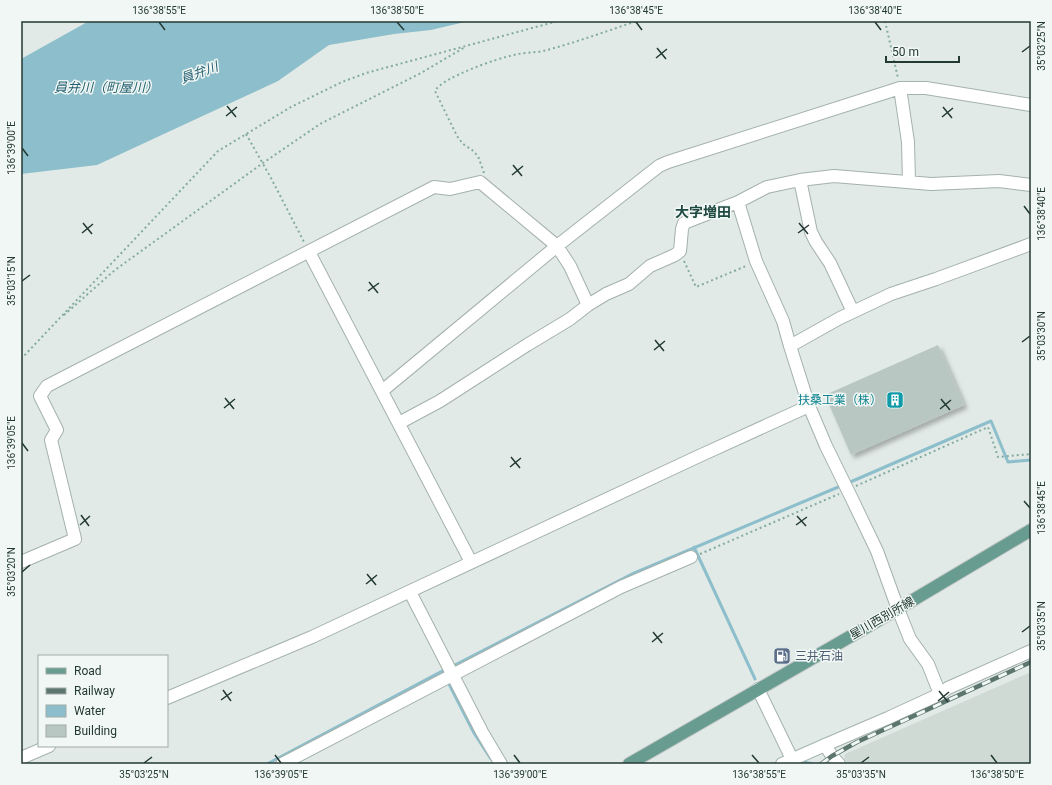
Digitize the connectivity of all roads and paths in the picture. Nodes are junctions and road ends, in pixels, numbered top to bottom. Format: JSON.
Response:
{"nodes":[{"id":1,"x":558,"y":21,"type":"edge"},
{"id":2,"x":637,"y":21,"type":"edge"},
{"id":3,"x":885,"y":21,"type":"edge"},
{"id":4,"x":468,"y":45,"type":"junction"},
{"id":5,"x":900,"y":88,"type":"junction"},
{"id":6,"x":1031,"y":105,"type":"edge"},
{"id":7,"x":246,"y":134,"type":"junction"},
{"id":8,"x":262,"y":163,"type":"junction"},
{"id":9,"x":800,"y":180,"type":"junction"},
{"id":10,"x":909,"y":182,"type":"junction"},
{"id":11,"x":1031,"y":185,"type":"edge"},
{"id":12,"x":486,"y":188,"type":"junction"},
{"id":13,"x":738,"y":202,"type":"junction"},
{"id":14,"x":1031,"y":244,"type":"edge"},
{"id":15,"x":557,"y":246,"type":"junction"},
{"id":16,"x":680,"y":250,"type":"junction"},
{"id":17,"x":309,"y":252,"type":"junction"},
{"id":18,"x":756,"y":261,"type":"junction"},
{"id":19,"x":588,"y":305,"type":"junction"},
{"id":20,"x":853,"y":312,"type":"junction"},
{"id":21,"x":55,"y":324,"type":"junction"},
{"id":22,"x":790,"y":346,"type":"junction"},
{"id":23,"x":21,"y":359,"type":"edge"},
{"id":24,"x":382,"y":391,"type":"junction"},
{"id":25,"x":809,"y":406,"type":"junction"},
{"id":26,"x":399,"y":423,"type":"junction"},
{"id":27,"x":1031,"y":454,"type":"edge"},
{"id":28,"x":846,"y":486,"type":"junction"},
{"id":29,"x":1031,"y":530,"type":"edge"},
{"id":30,"x":704,"y":552,"type":"dead end"},
{"id":31,"x":691,"y":557,"type":"dead end"},
{"id":32,"x":22,"y":560,"type":"edge"},
{"id":33,"x":471,"y":562,"type":"junction"},
{"id":34,"x":410,"y":592,"type":"junction"},
{"id":35,"x":898,"y":609,"type":"junction"},
{"id":36,"x":1031,"y":651,"type":"edge"},
{"id":37,"x":452,"y":674,"type":"junction"},
{"id":38,"x":758,"y":689,"type":"junction"},
{"id":39,"x":940,"y":694,"type":"junction"},
{"id":40,"x":168,"y":698,"type":"edge"},
{"id":41,"x":825,"y":745,"type":"junction"},
{"id":42,"x":47,"y":747,"type":"edge"},
{"id":43,"x":21,"y":758,"type":"edge"},
{"id":44,"x":787,"y":761,"type":"edge"},
{"id":45,"x":282,"y":764,"type":"edge"},
{"id":46,"x":501,"y":764,"type":"edge"},
{"id":47,"x":629,"y":764,"type":"edge"},
{"id":48,"x":839,"y":764,"type":"edge"}],
"edges":[{"from":1,"to":4,"type":"path"},
{"from":2,"to":12,"type":"path"},
{"from":3,"to":5,"type":"path"},
{"from":4,"to":7,"type":"path"},
{"from":4,"to":8,"type":"path"},
{"from":5,"to":6,"type":"street"},
{"from":5,"to":10,"type":"street"},
{"from":5,"to":15,"type":"street"},
{"from":7,"to":8,"type":"path"},
{"from":7,"to":21,"type":"path"},
{"from":8,"to":17,"type":"path"},
{"from":8,"to":21,"type":"path"},
{"from":9,"to":10,"type":"street"},
{"from":9,"to":13,"type":"street"},
{"from":9,"to":20,"type":"street"},
{"from":10,"to":11,"type":"street"},
{"from":12,"to":15,"type":"street"},
{"from":12,"to":17,"type":"street"},
{"from":13,"to":16,"type":"street"},
{"from":13,"to":18,"type":"street"},
{"from":14,"to":20,"type":"street"},
{"from":15,"to":19,"type":"street"},
{"from":15,"to":24,"type":"street"},
{"from":16,"to":18,"type":"path"},
{"from":16,"to":19,"type":"street"},
{"from":17,"to":24,"type":"street"},
{"from":17,"to":32,"type":"street"},
{"from":18,"to":22,"type":"street"},
{"from":19,"to":26,"type":"street"},
{"from":20,"to":22,"type":"street"},
{"from":21,"to":23,"type":"path"},
{"from":22,"to":25,"type":"street"},
{"from":24,"to":26,"type":"street"},
{"from":25,"to":28,"type":"street"},
{"from":25,"to":33,"type":"street"},
{"from":26,"to":33,"type":"street"},
{"from":27,"to":28,"type":"path"},
{"from":28,"to":30,"type":"path"},
{"from":28,"to":35,"type":"street"},
{"from":29,"to":35,"type":"main road","name":"星川西別所線"},
{"from":31,"to":37,"type":"street"},
{"from":33,"to":34,"type":"street"},
{"from":34,"to":37,"type":"street"},
{"from":34,"to":40,"type":"street"},
{"from":35,"to":38,"type":"main road","name":"星川西別所線"},
{"from":35,"to":39,"type":"street"},
{"from":36,"to":39,"type":"street"},
{"from":37,"to":45,"type":"street"},
{"from":37,"to":46,"type":"street"},
{"from":38,"to":44,"type":"street"},
{"from":38,"to":47,"type":"main road","name":"星川西別所線"},
{"from":39,"to":41,"type":"street"},
{"from":41,"to":44,"type":"street"},
{"from":41,"to":48,"type":"street"},
{"from":42,"to":43,"type":"street"}]}
